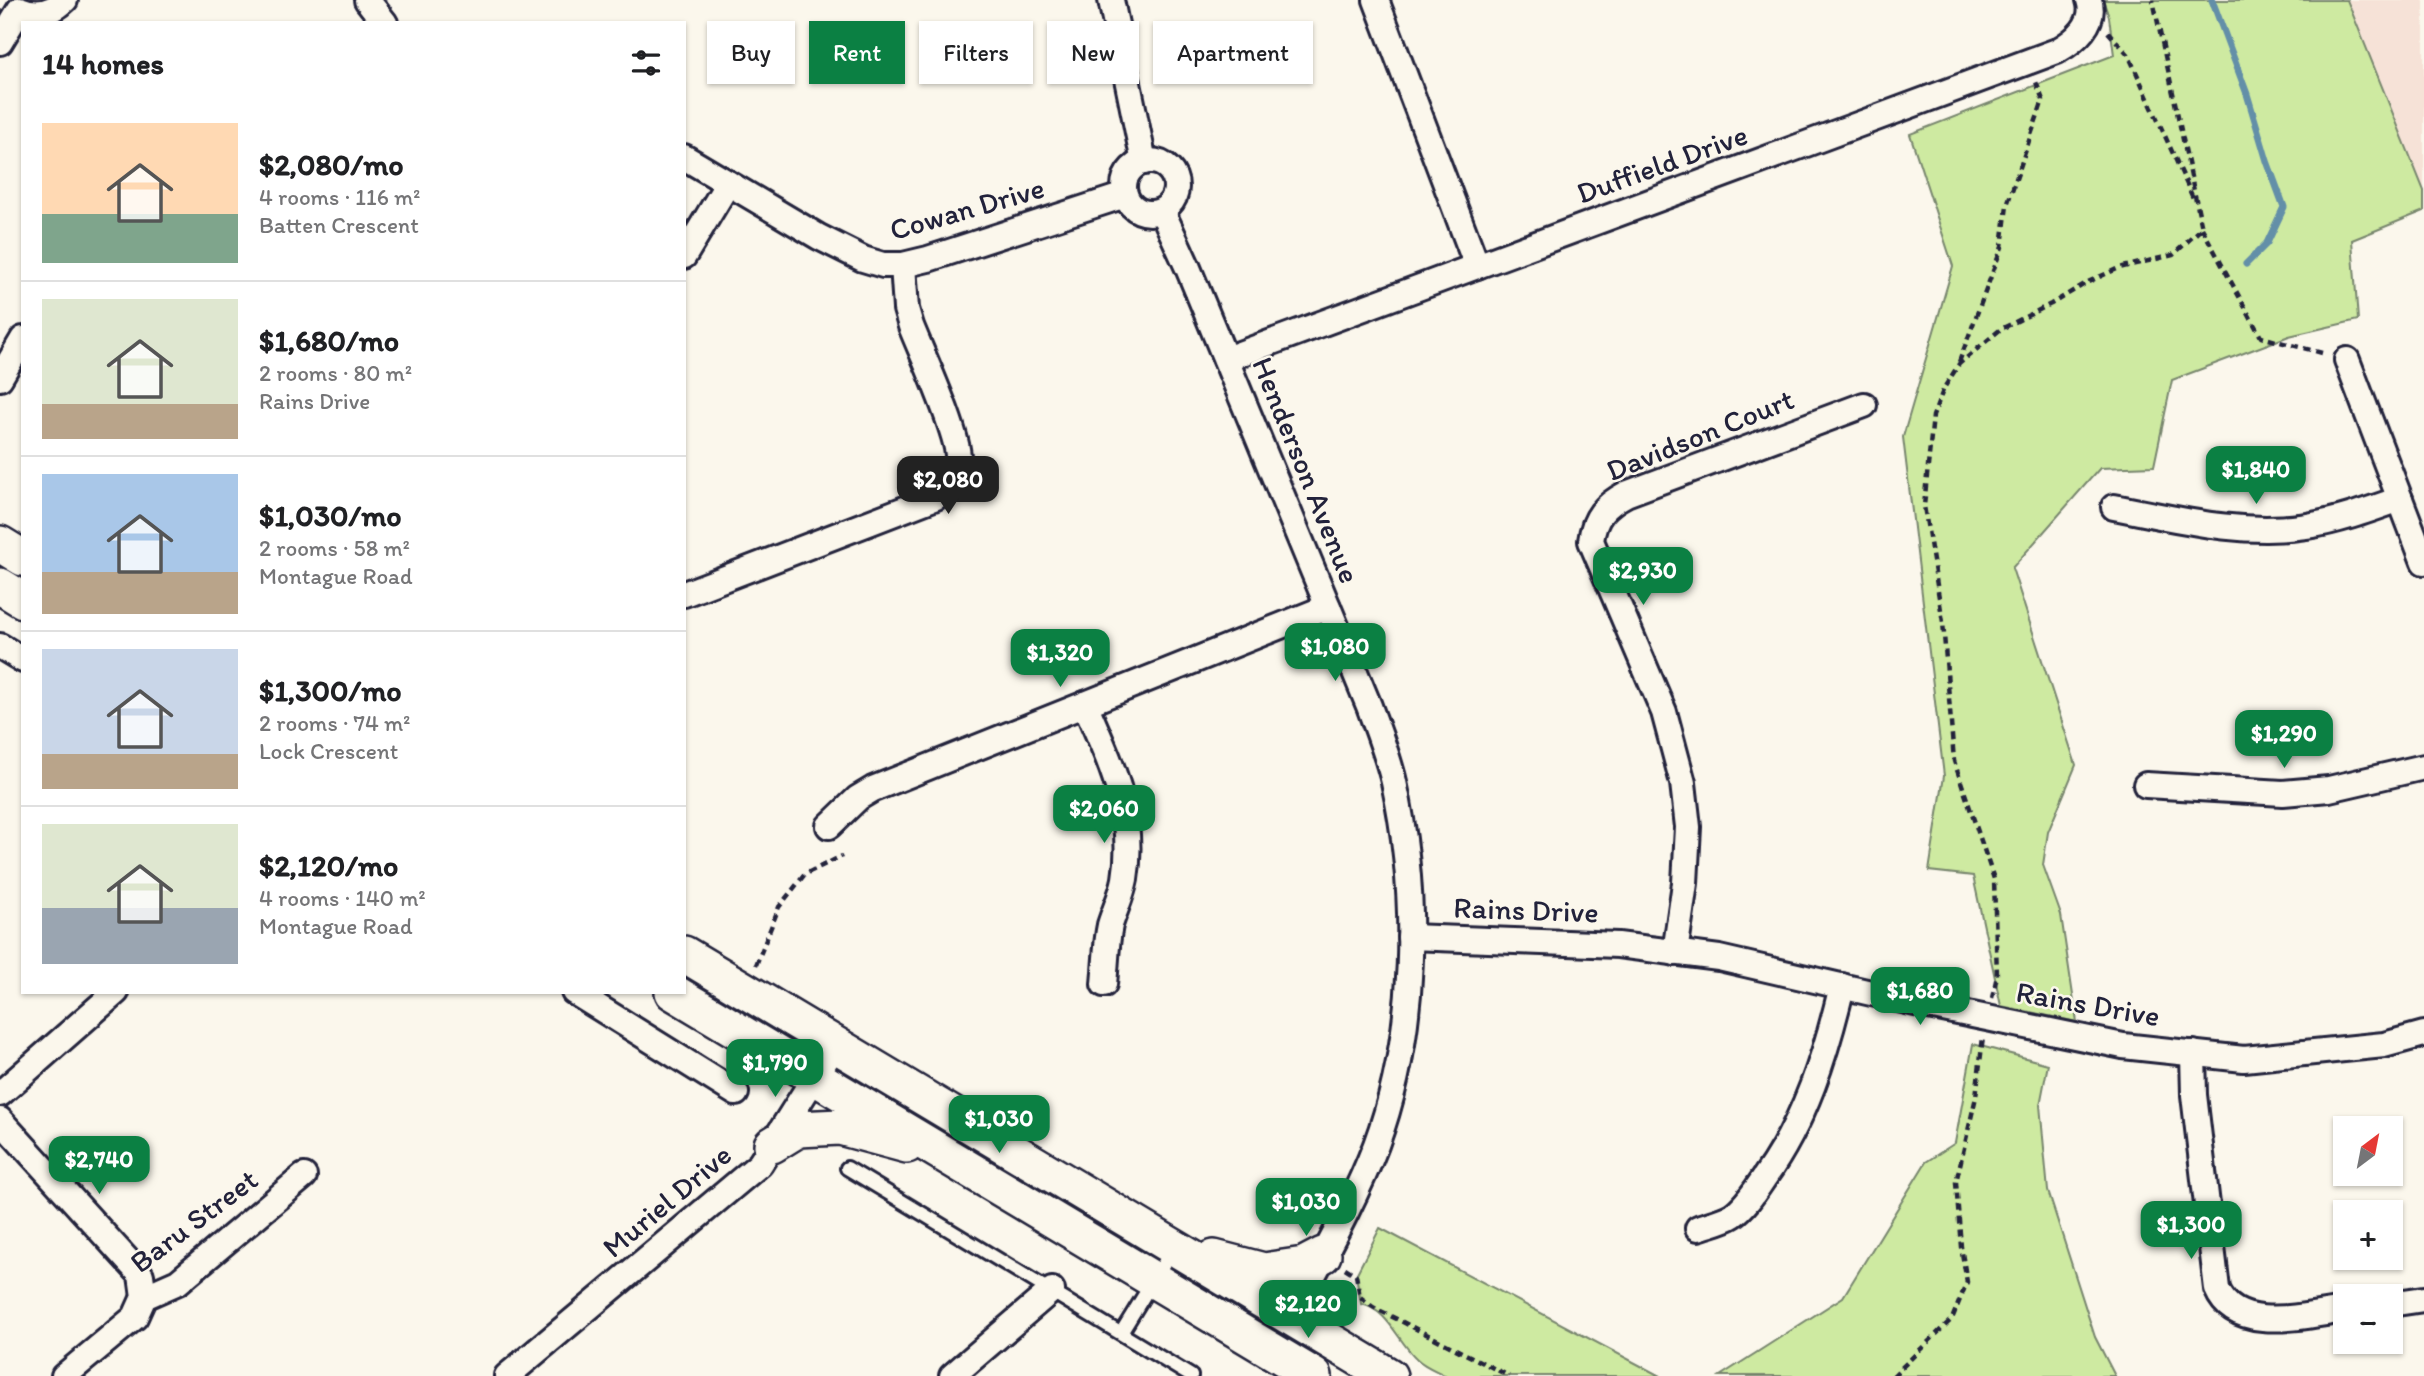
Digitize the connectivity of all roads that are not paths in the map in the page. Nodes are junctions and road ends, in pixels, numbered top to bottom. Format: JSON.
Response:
{"nodes":[{"id":1,"x":65,"y":0,"type":"edge"},
{"id":2,"x":367,"y":0,"type":"edge"},
{"id":3,"x":1111,"y":0,"type":"edge"},
{"id":4,"x":1376,"y":0,"type":"edge"},
{"id":5,"x":14,"y":4,"type":"edge"},
{"id":6,"x":2090,"y":7,"type":"edge"},
{"id":7,"x":383,"y":21,"type":"edge"},
{"id":8,"x":0,"y":43,"type":"edge"},
{"id":9,"x":686,"y":159,"type":"edge"},
{"id":10,"x":1144,"y":162,"type":"junction"},
{"id":11,"x":728,"y":183,"type":"junction"},
{"id":12,"x":1125,"y":195,"type":"junction"},
{"id":13,"x":1162,"y":211,"type":"junction"},
{"id":14,"x":686,"y":253,"type":"edge"},
{"id":15,"x":903,"y":265,"type":"junction"},
{"id":16,"x":1477,"y":266,"type":"junction"},
{"id":17,"x":21,"y":342,"type":"edge"},
{"id":18,"x":1226,"y":359,"type":"junction"},
{"id":19,"x":2347,"y":360,"type":"road end"},
{"id":20,"x":0,"y":378,"type":"edge"},
{"id":21,"x":1864,"y":405,"type":"dead end"},
{"id":22,"x":2400,"y":499,"type":"junction"},
{"id":23,"x":2114,"y":507,"type":"dead end"},
{"id":24,"x":0,"y":544,"type":"edge"},
{"id":25,"x":21,"y":557,"type":"edge"},
{"id":26,"x":2424,"y":562,"type":"edge"},
{"id":27,"x":0,"y":586,"type":"edge"},
{"id":28,"x":686,"y":593,"type":"edge"},
{"id":29,"x":21,"y":599,"type":"edge"},
{"id":30,"x":1328,"y":607,"type":"junction"},
{"id":31,"x":0,"y":646,"type":"edge"},
{"id":32,"x":21,"y":659,"type":"edge"},
{"id":33,"x":1084,"y":704,"type":"junction"},
{"id":34,"x":2424,"y":768,"type":"edge"},
{"id":35,"x":2146,"y":785,"type":"dead end"},
{"id":36,"x":829,"y":826,"type":"dead end"},
{"id":37,"x":1410,"y":937,"type":"junction"},
{"id":38,"x":1675,"y":953,"type":"junction"},
{"id":39,"x":686,"y":955,"type":"edge"},
{"id":40,"x":1104,"y":984,"type":"dead end"},
{"id":41,"x":1842,"y":986,"type":"junction"},
{"id":42,"x":114,"y":994,"type":"edge"},
{"id":43,"x":577,"y":994,"type":"edge"},
{"id":44,"x":676,"y":994,"type":"edge"},
{"id":45,"x":2424,"y":1034,"type":"edge"},
{"id":46,"x":835,"y":1045,"type":"junction"},
{"id":47,"x":2193,"y":1053,"type":"junction"},
{"id":48,"x":816,"y":1078,"type":"junction"},
{"id":49,"x":736,"y":1093,"type":"dead end"},
{"id":50,"x":0,"y":1094,"type":"edge"},
{"id":51,"x":0,"y":1120,"type":"edge"},
{"id":52,"x":772,"y":1145,"type":"junction"},
{"id":53,"x":947,"y":1156,"type":"junction"},
{"id":54,"x":847,"y":1168,"type":"dead end"},
{"id":55,"x":304,"y":1176,"type":"dead end"},
{"id":56,"x":1698,"y":1227,"type":"dead end"},
{"id":57,"x":1174,"y":1247,"type":"junction"},
{"id":58,"x":1323,"y":1255,"type":"junction"},
{"id":59,"x":1155,"y":1280,"type":"junction"},
{"id":60,"x":1052,"y":1290,"type":"junction"},
{"id":61,"x":144,"y":1297,"type":"junction"},
{"id":62,"x":2424,"y":1299,"type":"edge"},
{"id":63,"x":2403,"y":1302,"type":"edge"},
{"id":64,"x":2333,"y":1311,"type":"edge"},
{"id":65,"x":1291,"y":1317,"type":"junction"},
{"id":66,"x":1121,"y":1333,"type":"junction"},
{"id":67,"x":1273,"y":1352,"type":"junction"},
{"id":68,"x":64,"y":1376,"type":"edge"},
{"id":69,"x":507,"y":1376,"type":"edge"},
{"id":70,"x":952,"y":1376,"type":"edge"},
{"id":71,"x":1191,"y":1376,"type":"edge"},
{"id":72,"x":1314,"y":1376,"type":"edge"},
{"id":73,"x":1389,"y":1376,"type":"edge"}],
"edges":[{"from":1,"to":5,"type":"street"},
{"from":2,"to":7,"type":"street"},
{"from":3,"to":10,"type":"street"},
{"from":4,"to":16,"type":"street"},
{"from":5,"to":8,"type":"street"},
{"from":6,"to":16,"type":"street","name":"Duffield Drive"},
{"from":9,"to":11,"type":"street","name":"Cowan Drive"},
{"from":10,"to":12,"type":"street"},
{"from":10,"to":13,"type":"street"},
{"from":11,"to":14,"type":"street"},
{"from":11,"to":15,"type":"street","name":"Cowan Drive"},
{"from":12,"to":13,"type":"street"},
{"from":12,"to":15,"type":"street","name":"Cowan Drive"},
{"from":13,"to":18,"type":"street","name":"Henderson Avenue"},
{"from":15,"to":28,"type":"street"},
{"from":16,"to":18,"type":"street","name":"Duffield Drive"},
{"from":17,"to":20,"type":"street"},
{"from":18,"to":30,"type":"street","name":"Henderson Avenue"},
{"from":19,"to":22,"type":"street"},
{"from":21,"to":38,"type":"street","name":"Davidson Court"},
{"from":22,"to":23,"type":"street"},
{"from":22,"to":26,"type":"street"},
{"from":24,"to":25,"type":"main road"},
{"from":27,"to":29,"type":"main road"},
{"from":30,"to":33,"type":"street"},
{"from":30,"to":37,"type":"street","name":"Henderson Avenue"},
{"from":31,"to":32,"type":"street"},
{"from":33,"to":36,"type":"street"},
{"from":33,"to":40,"type":"street"},
{"from":34,"to":35,"type":"street"},
{"from":37,"to":38,"type":"street","name":"Rains Drive"},
{"from":37,"to":58,"type":"street","name":"Henderson Avenue"},
{"from":38,"to":41,"type":"street","name":"Rains Drive"},
{"from":39,"to":46,"type":"main road"},
{"from":41,"to":47,"type":"street","name":"Rains Drive"},
{"from":41,"to":56,"type":"street"},
{"from":42,"to":50,"type":"street"},
{"from":43,"to":49,"type":"street"},
{"from":44,"to":48,"type":"main road"},
{"from":45,"to":47,"type":"street","name":"Rains Drive"},
{"from":46,"to":48,"type":"street","name":"Muriel Drive"},
{"from":46,"to":57,"type":"main road"},
{"from":47,"to":64,"type":"street"},
{"from":48,"to":52,"type":"street","name":"Muriel Drive"},
{"from":48,"to":53,"type":"main road"},
{"from":51,"to":61,"type":"street"},
{"from":52,"to":53,"type":"main road"},
{"from":52,"to":69,"type":"street","name":"Muriel Drive"},
{"from":53,"to":59,"type":"main road"},
{"from":54,"to":60,"type":"lane"},
{"from":55,"to":61,"type":"street","name":"Baru Street"},
{"from":57,"to":58,"type":"main road"},
{"from":57,"to":59,"type":"lane"},
{"from":57,"to":65,"type":"main road"},
{"from":58,"to":65,"type":"street","name":"Henderson Avenue"},
{"from":59,"to":66,"type":"lane"},
{"from":59,"to":67,"type":"main road"},
{"from":60,"to":66,"type":"lane"},
{"from":60,"to":70,"type":"street"},
{"from":61,"to":68,"type":"street","name":"Baru Street"},
{"from":62,"to":63,"type":"street"},
{"from":65,"to":67,"type":"main road"},
{"from":65,"to":73,"type":"main road"},
{"from":66,"to":71,"type":"lane"},
{"from":67,"to":72,"type":"main road"}]}
